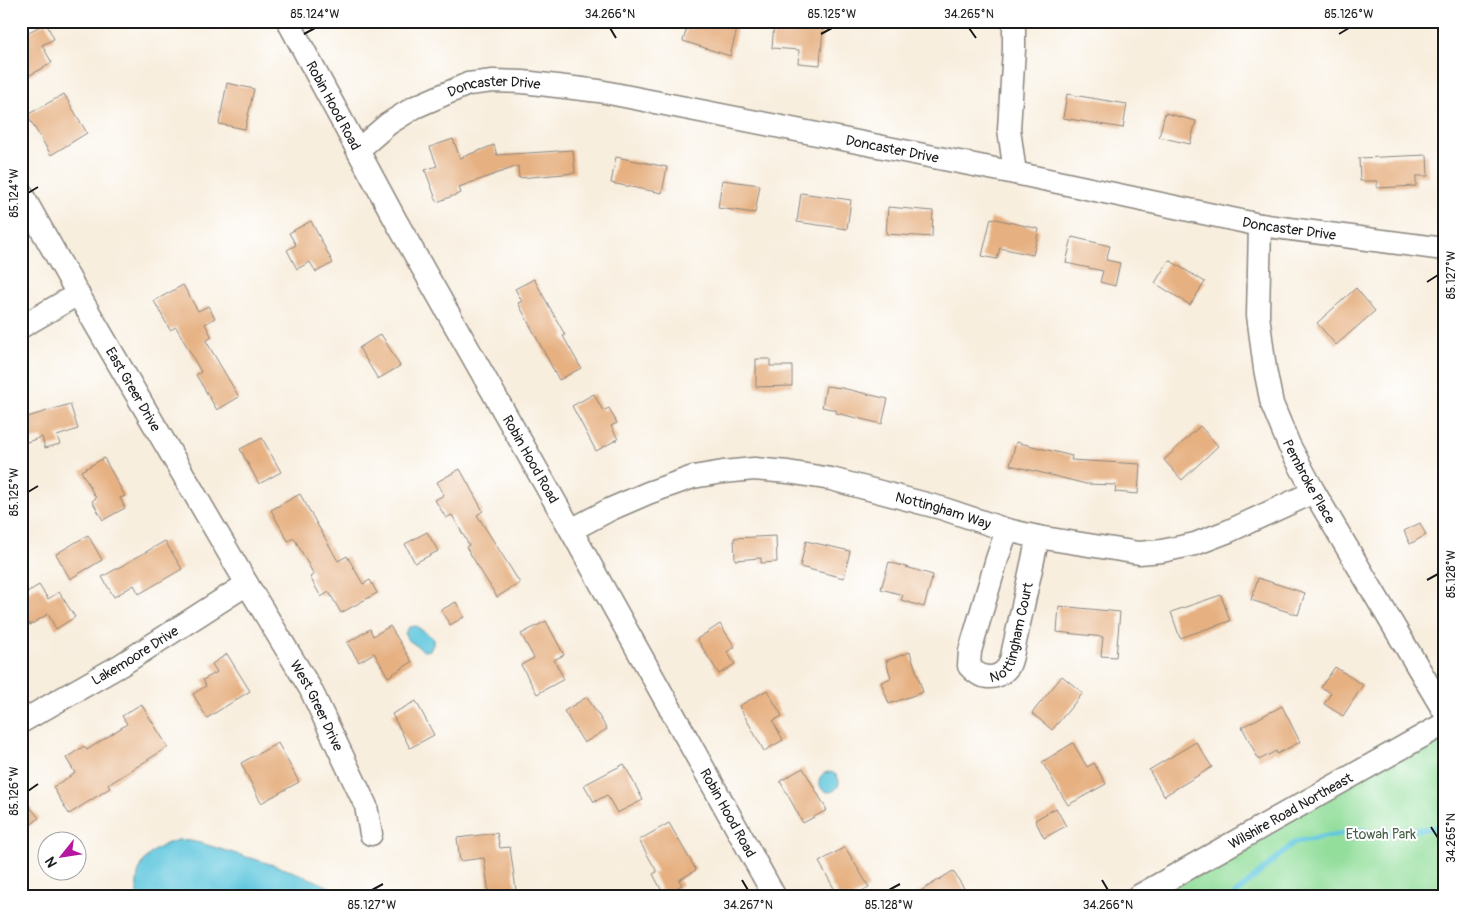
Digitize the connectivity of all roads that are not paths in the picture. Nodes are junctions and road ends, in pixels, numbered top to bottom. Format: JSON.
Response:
{"nodes":[{"id":1,"x":288,"y":21,"type":"edge"},
{"id":2,"x":1014,"y":21,"type":"edge"},
{"id":3,"x":358,"y":150,"type":"junction"},
{"id":4,"x":1015,"y":172,"type":"junction"},
{"id":5,"x":21,"y":193,"type":"edge"},
{"id":6,"x":1260,"y":225,"type":"junction"},
{"id":7,"x":1444,"y":249,"type":"edge"},
{"id":8,"x":78,"y":294,"type":"junction"},
{"id":9,"x":21,"y":327,"type":"edge"},
{"id":10,"x":1314,"y":492,"type":"junction"},
{"id":11,"x":571,"y":530,"type":"junction"},
{"id":12,"x":1007,"y":530,"type":"junction"},
{"id":13,"x":1038,"y":537,"type":"junction"},
{"id":14,"x":248,"y":584,"type":"junction"},
{"id":15,"x":1444,"y":712,"type":"edge"},
{"id":16,"x":21,"y":722,"type":"edge"},
{"id":17,"x":1444,"y":724,"type":"edge"},
{"id":18,"x":371,"y":834,"type":"dead end"},
{"id":19,"x":775,"y":897,"type":"edge"},
{"id":20,"x":1137,"y":897,"type":"edge"}],
"edges":[{"from":1,"to":3,"type":"street","name":"Robin Hood Road"},
{"from":2,"to":4,"type":"street"},
{"from":3,"to":4,"type":"street","name":"Doncaster Drive"},
{"from":3,"to":11,"type":"street","name":"Robin Hood Road"},
{"from":4,"to":6,"type":"street","name":"Doncaster Drive"},
{"from":5,"to":8,"type":"street","name":"East Greer Drive"},
{"from":6,"to":7,"type":"street","name":"Doncaster Drive"},
{"from":6,"to":10,"type":"street","name":"Pembroke Place"},
{"from":8,"to":9,"type":"street"},
{"from":8,"to":14,"type":"street","name":"East Greer Drive"},
{"from":10,"to":13,"type":"street","name":"Nottingham Way"},
{"from":10,"to":15,"type":"street","name":"Pembroke Place"},
{"from":11,"to":12,"type":"street","name":"Nottingham Way"},
{"from":11,"to":19,"type":"street","name":"Robin Hood Road"},
{"from":12,"to":13,"type":"street","name":"Nottingham Way"},
{"from":12,"to":13,"type":"street","name":"Nottingham Court"},
{"from":14,"to":16,"type":"street","name":"Lakemoore Drive"},
{"from":14,"to":18,"type":"street","name":"West Greer Drive"},
{"from":17,"to":20,"type":"street","name":"Wilshire Road Northeast"}]}
